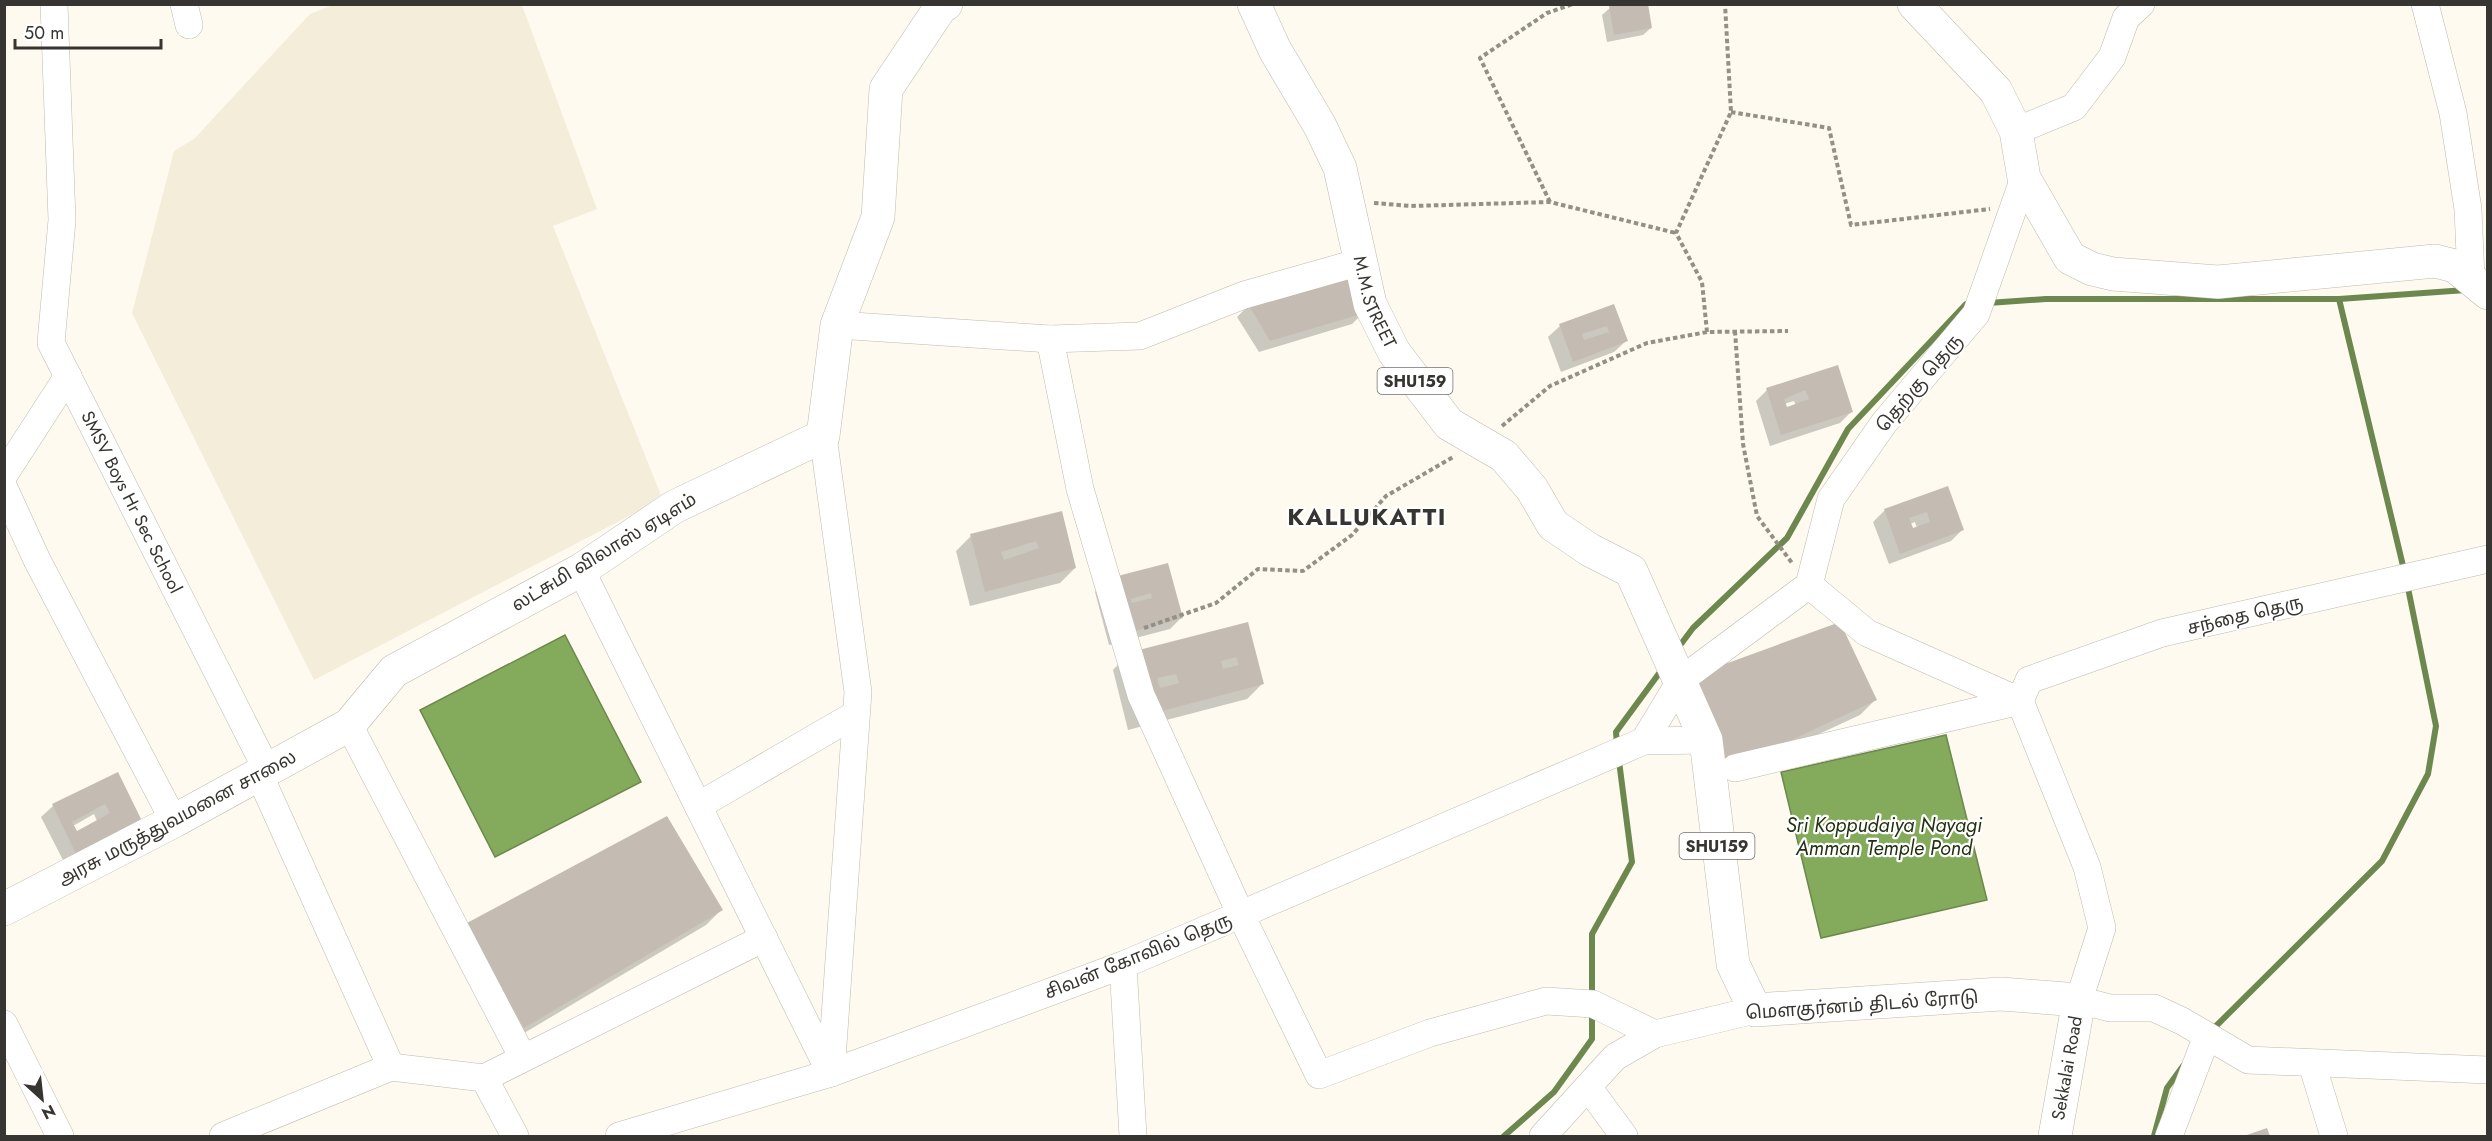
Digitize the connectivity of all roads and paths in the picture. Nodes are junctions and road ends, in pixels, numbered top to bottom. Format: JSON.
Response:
{"nodes":[{"id":1,"x":54,"y":4,"type":"edge"},
{"id":2,"x":946,"y":4,"type":"edge"},
{"id":3,"x":1254,"y":4,"type":"edge"},
{"id":4,"x":1573,"y":4,"type":"edge"},
{"id":5,"x":1725,"y":4,"type":"edge"},
{"id":6,"x":1914,"y":4,"type":"edge"},
{"id":7,"x":2141,"y":4,"type":"edge"},
{"id":8,"x":2426,"y":4,"type":"edge"},
{"id":9,"x":1731,"y":112,"type":"junction"},
{"id":10,"x":2016,"y":130,"type":"junction"},
{"id":11,"x":2019,"y":192,"type":"junction"},
{"id":12,"x":1346,"y":201,"type":"junction"},
{"id":13,"x":1550,"y":202,"type":"junction"},
{"id":14,"x":1676,"y":233,"type":"junction"},
{"id":15,"x":1360,"y":262,"type":"junction"},
{"id":16,"x":2479,"y":286,"type":"edge"},
{"id":17,"x":837,"y":325,"type":"junction"},
{"id":18,"x":1735,"y":331,"type":"junction"},
{"id":19,"x":1788,"y":331,"type":"dead end"},
{"id":20,"x":1707,"y":332,"type":"junction"},
{"id":21,"x":1050,"y":339,"type":"junction"},
{"id":22,"x":68,"y":376,"type":"junction"},
{"id":23,"x":823,"y":436,"type":"junction"},
{"id":24,"x":1478,"y":441,"type":"junction"},
{"id":25,"x":4,"y":475,"type":"edge"},
{"id":26,"x":4,"y":488,"type":"edge"},
{"id":27,"x":2487,"y":559,"type":"edge"},
{"id":28,"x":581,"y":570,"type":"junction"},
{"id":29,"x":1809,"y":585,"type":"junction"},
{"id":30,"x":1123,"y":635,"type":"junction"},
{"id":31,"x":1681,"y":680,"type":"junction"},
{"id":32,"x":2020,"y":701,"type":"junction"},
{"id":33,"x":856,"y":714,"type":"junction"},
{"id":34,"x":349,"y":725,"type":"junction"},
{"id":35,"x":1706,"y":740,"type":"junction"},
{"id":36,"x":1644,"y":741,"type":"junction"},
{"id":37,"x":1735,"y":768,"type":"dead end"},
{"id":38,"x":263,"y":772,"type":"junction"},
{"id":39,"x":698,"y":806,"type":"junction"},
{"id":40,"x":174,"y":821,"type":"junction"},
{"id":41,"x":4,"y":909,"type":"edge"},
{"id":42,"x":1241,"y":915,"type":"junction"},
{"id":43,"x":764,"y":938,"type":"junction"},
{"id":44,"x":1123,"y":965,"type":"junction"},
{"id":45,"x":2079,"y":1000,"type":"junction"},
{"id":46,"x":1755,"y":1010,"type":"junction"},
{"id":47,"x":4,"y":1024,"type":"edge"},
{"id":48,"x":1655,"y":1034,"type":"junction"},
{"id":49,"x":2207,"y":1035,"type":"junction"},
{"id":50,"x":523,"y":1058,"type":"junction"},
{"id":51,"x":2312,"y":1064,"type":"junction"},
{"id":52,"x":391,"y":1067,"type":"junction"},
{"id":53,"x":2487,"y":1070,"type":"edge"},
{"id":54,"x":831,"y":1073,"type":"junction"},
{"id":55,"x":484,"y":1078,"type":"junction"},
{"id":56,"x":1588,"y":1087,"type":"junction"},
{"id":57,"x":60,"y":1137,"type":"edge"},
{"id":58,"x":223,"y":1137,"type":"edge"},
{"id":59,"x":515,"y":1137,"type":"edge"},
{"id":60,"x":619,"y":1137,"type":"edge"},
{"id":61,"x":1133,"y":1137,"type":"edge"},
{"id":62,"x":1544,"y":1137,"type":"edge"},
{"id":63,"x":1624,"y":1137,"type":"edge"},
{"id":64,"x":2055,"y":1137,"type":"edge"},
{"id":65,"x":2169,"y":1137,"type":"edge"},
{"id":66,"x":2334,"y":1137,"type":"edge"}],
"edges":[{"from":1,"to":22,"type":"street","name":"SMSV Boys Hr Sec School"},
{"from":2,"to":17,"type":"main road"},
{"from":3,"to":12,"type":"main road","name":"M.M.STREET","number":"SHU159"},
{"from":4,"to":13,"type":"path"},
{"from":5,"to":9,"type":"path"},
{"from":6,"to":10,"type":"main road"},
{"from":7,"to":10,"type":"street"},
{"from":8,"to":16,"type":"street"},
{"from":9,"to":11,"type":"path"},
{"from":9,"to":14,"type":"path"},
{"from":10,"to":11,"type":"main road"},
{"from":11,"to":16,"type":"main road"},
{"from":11,"to":29,"type":"street","name":"தெற்கு தெரு"},
{"from":12,"to":13,"type":"path"},
{"from":12,"to":15,"type":"main road","name":"M.M.STREET","number":"SHU159"},
{"from":13,"to":14,"type":"path"},
{"from":14,"to":20,"type":"path"},
{"from":15,"to":21,"type":"street"},
{"from":15,"to":24,"type":"main road","name":"M.M.STREET","number":"SHU159"},
{"from":17,"to":21,"type":"street"},
{"from":17,"to":23,"type":"main road"},
{"from":18,"to":19,"type":"path"},
{"from":18,"to":20,"type":"path"},
{"from":18,"to":29,"type":"path"},
{"from":20,"to":24,"type":"path"},
{"from":21,"to":30,"type":"street"},
{"from":22,"to":25,"type":"street"},
{"from":22,"to":38,"type":"street","name":"SMSV Boys Hr Sec School"},
{"from":23,"to":28,"type":"main road","name":"லட்சுமி விலாஸ் ஏடிஎம்"},
{"from":23,"to":33,"type":"street"},
{"from":24,"to":30,"type":"path"},
{"from":24,"to":31,"type":"main road","name":"M.M.STREET","number":"SHU159"},
{"from":26,"to":40,"type":"street"},
{"from":27,"to":32,"type":"street","name":"சந்தை தெரு"},
{"from":28,"to":34,"type":"main road","name":"லட்சுமி விலாஸ் ஏடிஎம்"},
{"from":28,"to":39,"type":"street"},
{"from":29,"to":31,"type":"street"},
{"from":29,"to":32,"type":"street"},
{"from":30,"to":42,"type":"street"},
{"from":31,"to":35,"type":"main road","number":"SHU159"},
{"from":31,"to":36,"type":"street"},
{"from":32,"to":37,"type":"street"},
{"from":32,"to":45,"type":"street"},
{"from":33,"to":39,"type":"street"},
{"from":33,"to":54,"type":"street"},
{"from":34,"to":38,"type":"main road","name":"அரசு மருத்துவமனை சாலை"},
{"from":34,"to":50,"type":"street"},
{"from":35,"to":36,"type":"street"},
{"from":35,"to":46,"type":"main road","number":"SHU159"},
{"from":36,"to":42,"type":"street","name":"சிவன் கோவில் தெரு"},
{"from":38,"to":40,"type":"main road","name":"அரசு மருத்துவமனை சாலை"},
{"from":38,"to":52,"type":"street","name":"SMSV Boys Hr Sec School"},
{"from":39,"to":43,"type":"street"},
{"from":40,"to":41,"type":"main road","name":"அரசு மருத்துவமனை சாலை"},
{"from":42,"to":44,"type":"street","name":"சிவன் கோவில் தெரு"},
{"from":42,"to":48,"type":"street"},
{"from":43,"to":50,"type":"street"},
{"from":43,"to":54,"type":"street"},
{"from":44,"to":54,"type":"street","name":"சிவன் கோவில் தெரு"},
{"from":44,"to":61,"type":"street"},
{"from":45,"to":46,"type":"main road","name":"மௌகுர்னம் திடல் ரோடு"},
{"from":45,"to":49,"type":"street"},
{"from":45,"to":64,"type":"main road","name":"Sekkalai Road"},
{"from":46,"to":48,"type":"street","name":"மௌகுர்னம் திடல் ரோடு"},
{"from":47,"to":57,"type":"street"},
{"from":48,"to":56,"type":"street","name":"மௌகுர்னம் திடல் ரோடு"},
{"from":49,"to":51,"type":"street"},
{"from":49,"to":65,"type":"street"},
{"from":50,"to":55,"type":"street"},
{"from":51,"to":53,"type":"street"},
{"from":51,"to":66,"type":"street"},
{"from":52,"to":55,"type":"street"},
{"from":52,"to":58,"type":"street"},
{"from":54,"to":60,"type":"street","name":"சிவன் கோவில் தெரு"},
{"from":55,"to":59,"type":"street"},
{"from":56,"to":62,"type":"street","name":"மௌகுர்னம் திடல் ரோடு"},
{"from":56,"to":63,"type":"street"}]}
